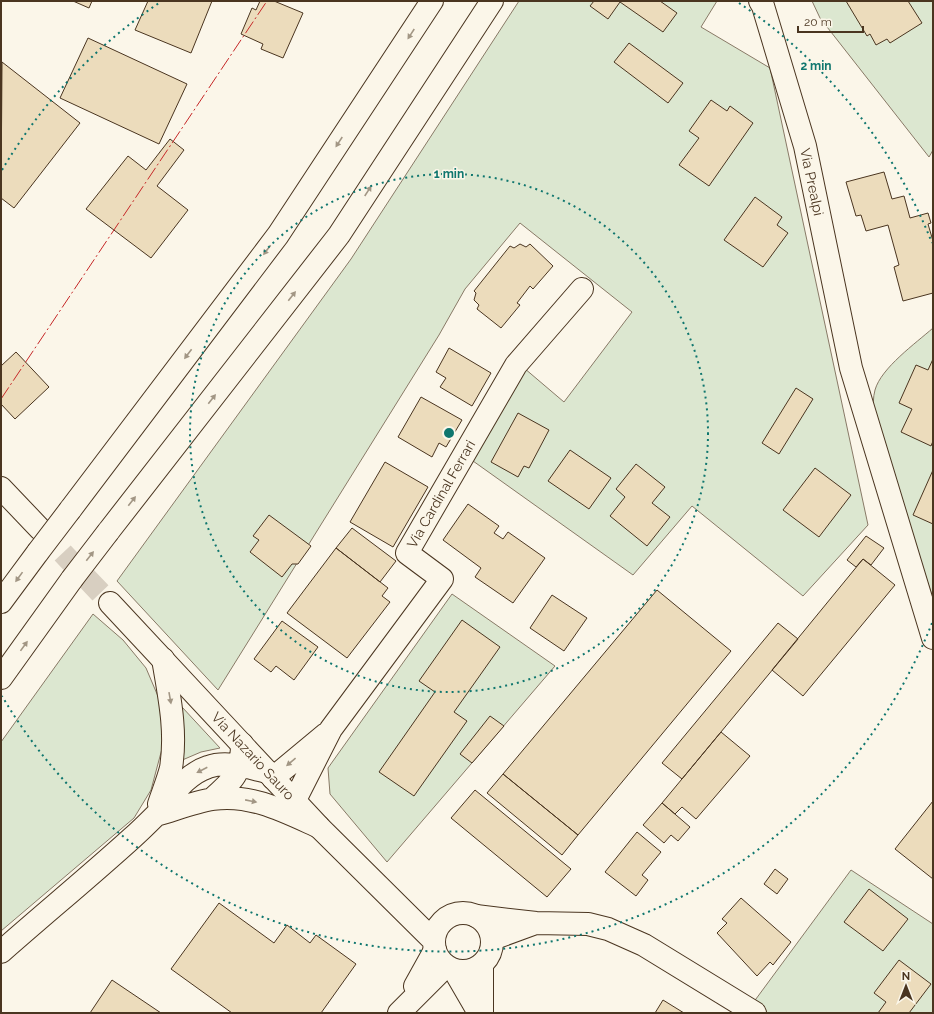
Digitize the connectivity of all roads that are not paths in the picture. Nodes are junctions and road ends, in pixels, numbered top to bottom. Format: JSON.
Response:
{"nodes":[{"id":1,"x":432,"y":1,"type":"edge"},
{"id":2,"x":492,"y":1,"type":"edge"},
{"id":3,"x":760,"y":1,"type":"edge"},
{"id":4,"x":582,"y":289,"type":"dead end"},
{"id":5,"x":1,"y":488,"type":"edge"},
{"id":6,"x":40,"y":529,"type":"tunnel mouth"},
{"id":7,"x":1,"y":602,"type":"edge"},
{"id":8,"x":110,"y":603,"type":"tunnel mouth"},
{"id":9,"x":933,"y":638,"type":"edge"},
{"id":10,"x":163,"y":660,"type":"junction"},
{"id":11,"x":1,"y":678,"type":"edge"},
{"id":12,"x":331,"y":729,"type":"junction"},
{"id":13,"x":242,"y":744,"type":"junction"},
{"id":14,"x":240,"y":766,"type":"junction"},
{"id":15,"x":271,"y":775,"type":"junction"},
{"id":16,"x":212,"y":799,"type":"junction"},
{"id":17,"x":295,"y":800,"type":"junction"},
{"id":18,"x":156,"y":815,"type":"junction"},
{"id":19,"x":319,"y":827,"type":"junction"},
{"id":20,"x":400,"y":906,"type":"junction"},
{"id":21,"x":476,"y":916,"type":"junction"},
{"id":22,"x":449,"y":917,"type":"junction"},
{"id":23,"x":536,"y":923,"type":"junction"},
{"id":24,"x":492,"y":939,"type":"junction"},
{"id":25,"x":1,"y":952,"type":"edge"},
{"id":26,"x":442,"y":957,"type":"junction"},
{"id":27,"x":482,"y":965,"type":"junction"},
{"id":28,"x":402,"y":1009,"type":"edge"},
{"id":29,"x":479,"y":1013,"type":"edge"},
{"id":30,"x":482,"y":1013,"type":"edge"},
{"id":31,"x":755,"y":1013,"type":"edge"}],
"edges":[{"from":1,"to":7,"type":"main road","one_way":true,"bridge":true},
{"from":11,"to":2,"type":"main road","one_way":true,"bridge":true},
{"from":3,"to":9,"type":"main road","name":"Via Prealpi"},
{"from":4,"to":12,"type":"main road","name":"Via Cardinal Ferrari"},
{"from":5,"to":6,"type":"main road"},
{"from":8,"to":10,"type":"main road","name":"Via Nazario Sauro"},
{"from":10,"to":13,"type":"main road","name":"Via Nazario Sauro"},
{"from":10,"to":18,"type":"main road","one_way":true},
{"from":12,"to":15,"type":"main road","name":"Via Cardinal Ferrari","one_way":true},
{"from":12,"to":17,"type":"main road","name":"Via Cardinal Ferrari"},
{"from":13,"to":14,"type":"main road"},
{"from":13,"to":15,"type":"main road","name":"Via Nazario Sauro"},
{"from":14,"to":15,"type":"main road"},
{"from":14,"to":16,"type":"main road"},
{"from":14,"to":18,"type":"main road","one_way":true},
{"from":15,"to":17,"type":"main road","name":"Via Nazario Sauro"},
{"from":16,"to":18,"type":"main road"},
{"from":16,"to":19,"type":"main road","one_way":true},
{"from":17,"to":19,"type":"main road","name":"Via Nazario Sauro"},
{"from":18,"to":25,"type":"main road"},
{"from":19,"to":20,"type":"main road","name":"Via Nazario Sauro"},
{"from":20,"to":22,"type":"main road"},
{"from":20,"to":26,"type":"main road","name":"Via Nazario Sauro"},
{"from":21,"to":22,"type":"main road"},
{"from":21,"to":23,"type":"main road"},
{"from":21,"to":24,"type":"main road"},
{"from":22,"to":26,"type":"main road"},
{"from":23,"to":24,"type":"main road"},
{"from":23,"to":31,"type":"main road"},
{"from":24,"to":27,"type":"main road"},
{"from":26,"to":27,"type":"main road"},
{"from":26,"to":28,"type":"main road"},
{"from":26,"to":29,"type":"main road"},
{"from":27,"to":30,"type":"main road"}]}
